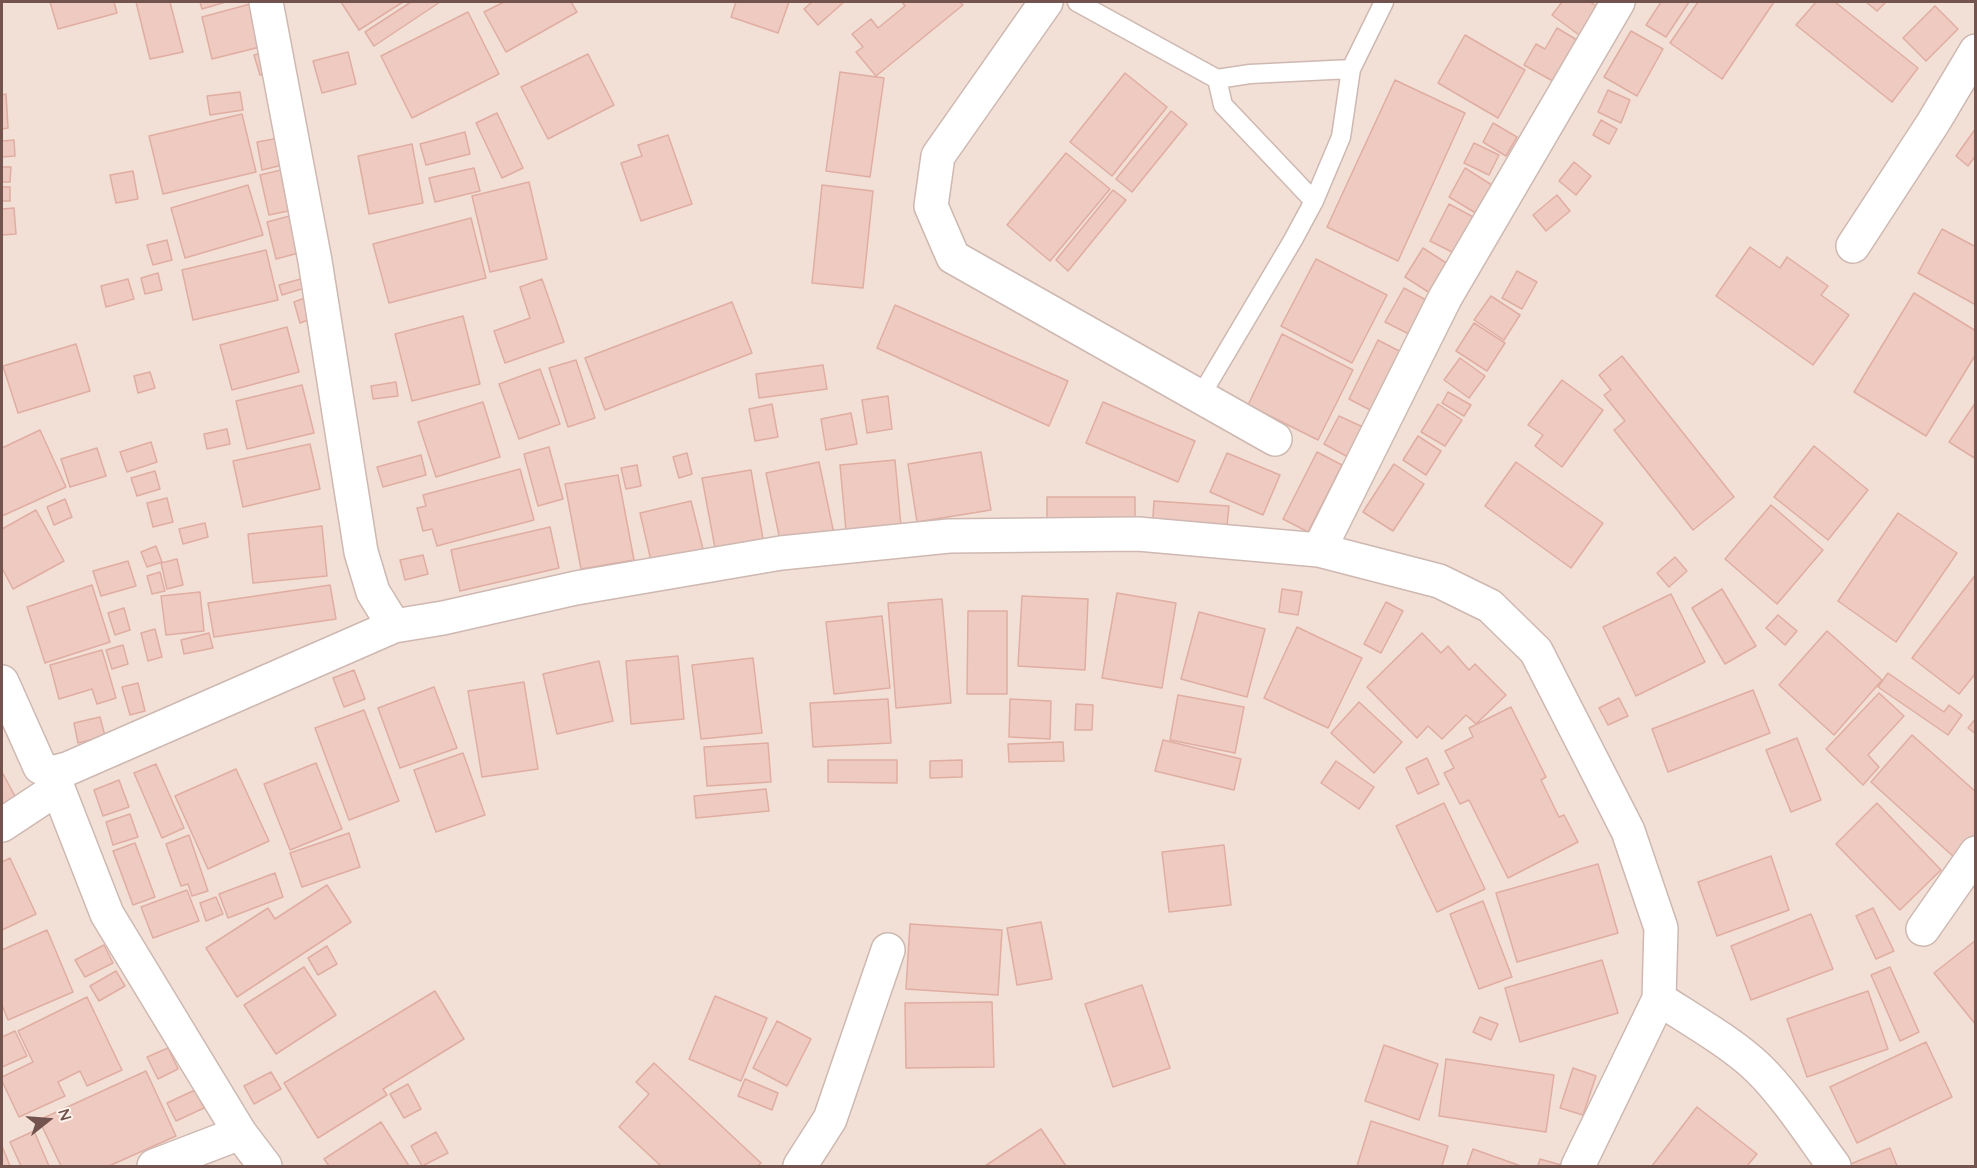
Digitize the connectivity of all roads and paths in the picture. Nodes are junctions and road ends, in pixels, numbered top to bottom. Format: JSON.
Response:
{"nodes":[{"id":1,"x":266,"y":2,"type":"edge"},
{"id":2,"x":1046,"y":2,"type":"edge"},
{"id":3,"x":1077,"y":2,"type":"edge"},
{"id":4,"x":1384,"y":2,"type":"edge"},
{"id":5,"x":1618,"y":2,"type":"edge"},
{"id":6,"x":1976,"y":51,"type":"edge"},
{"id":7,"x":1351,"y":69,"type":"junction"},
{"id":8,"x":1217,"y":79,"type":"junction"},
{"id":9,"x":1314,"y":201,"type":"junction"},
{"id":10,"x":1853,"y":246,"type":"dead end"},
{"id":11,"x":1200,"y":396,"type":"junction"},
{"id":12,"x":1275,"y":439,"type":"dead end"},
{"id":13,"x":1319,"y":550,"type":"junction"},
{"id":14,"x":394,"y":627,"type":"junction"},
{"id":15,"x":2,"y":682,"type":"edge"},
{"id":16,"x":55,"y":781,"type":"junction"},
{"id":17,"x":2,"y":825,"type":"edge"},
{"id":18,"x":1976,"y":853,"type":"edge"},
{"id":19,"x":1923,"y":929,"type":"dead end"},
{"id":20,"x":888,"y":950,"type":"dead end"},
{"id":21,"x":1659,"y":999,"type":"junction"},
{"id":22,"x":240,"y":1133,"type":"junction"},
{"id":23,"x":154,"y":1167,"type":"edge"},
{"id":24,"x":265,"y":1167,"type":"edge"},
{"id":25,"x":800,"y":1167,"type":"edge"},
{"id":26,"x":1578,"y":1167,"type":"edge"},
{"id":27,"x":1834,"y":1167,"type":"edge"}],
"edges":[{"from":1,"to":14,"type":"street"},
{"from":2,"to":11,"type":"street"},
{"from":3,"to":8,"type":"lane"},
{"from":4,"to":7,"type":"lane"},
{"from":5,"to":13,"type":"street"},
{"from":6,"to":10,"type":"street"},
{"from":7,"to":8,"type":"lane"},
{"from":7,"to":9,"type":"lane"},
{"from":8,"to":9,"type":"lane"},
{"from":9,"to":11,"type":"lane"},
{"from":11,"to":12,"type":"street"},
{"from":13,"to":14,"type":"street"},
{"from":13,"to":21,"type":"street"},
{"from":14,"to":16,"type":"street"},
{"from":15,"to":16,"type":"street"},
{"from":16,"to":17,"type":"street"},
{"from":16,"to":22,"type":"street"},
{"from":18,"to":19,"type":"street"},
{"from":20,"to":25,"type":"street"},
{"from":21,"to":26,"type":"street"},
{"from":21,"to":27,"type":"street"},
{"from":22,"to":23,"type":"street"},
{"from":22,"to":24,"type":"street"}]}
